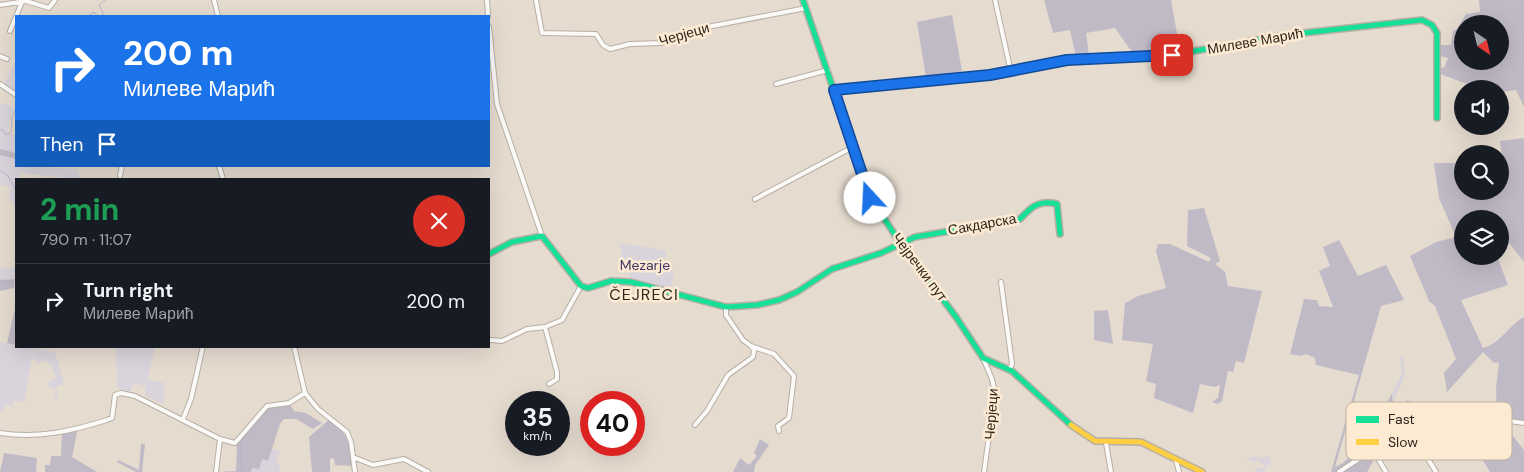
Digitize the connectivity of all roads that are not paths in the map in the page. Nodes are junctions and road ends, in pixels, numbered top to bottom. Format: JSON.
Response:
{"nodes":[{"id":1,"x":55,"y":0,"type":"edge"},
{"id":2,"x":214,"y":0,"type":"edge"},
{"id":3,"x":487,"y":0,"type":"edge"},
{"id":4,"x":536,"y":0,"type":"edge"},
{"id":5,"x":803,"y":0,"type":"edge"},
{"id":6,"x":994,"y":0,"type":"edge"},
{"id":7,"x":25,"y":1,"type":"edge"},
{"id":8,"x":0,"y":5,"type":"edge"},
{"id":9,"x":806,"y":8,"type":"junction"},
{"id":10,"x":18,"y":15,"type":"edge"},
{"id":11,"x":218,"y":15,"type":"edge"},
{"id":12,"x":488,"y":15,"type":"edge"},
{"id":13,"x":15,"y":21,"type":"edge"},
{"id":14,"x":10,"y":31,"type":"dead end"},
{"id":15,"x":490,"y":38,"type":"edge"},
{"id":16,"x":0,"y":56,"type":"edge"},
{"id":17,"x":7,"y":59,"type":"dead end"},
{"id":18,"x":828,"y":70,"type":"junction"},
{"id":19,"x":1011,"y":72,"type":"junction"},
{"id":20,"x":0,"y":84,"type":"edge"},
{"id":21,"x":776,"y":84,"type":"dead end"},
{"id":22,"x":834,"y":90,"type":"junction"},
{"id":23,"x":15,"y":93,"type":"edge"},
{"id":24,"x":1437,"y":118,"type":"dead end"},
{"id":25,"x":853,"y":147,"type":"junction"},
{"id":26,"x":122,"y":167,"type":"edge"},
{"id":27,"x":120,"y":176,"type":"dead end"},
{"id":28,"x":755,"y":199,"type":"dead end"},
{"id":29,"x":1060,"y":234,"type":"dead end"},
{"id":30,"x":542,"y":236,"type":"junction"},
{"id":31,"x":902,"y":244,"type":"junction"},
{"id":32,"x":490,"y":253,"type":"edge"},
{"id":33,"x":1001,"y":282,"type":"dead end"},
{"id":34,"x":581,"y":286,"type":"junction"},
{"id":35,"x":726,"y":307,"type":"junction"},
{"id":36,"x":545,"y":328,"type":"junction"},
{"id":37,"x":491,"y":340,"type":"dead end"},
{"id":38,"x":751,"y":346,"type":"junction"},
{"id":39,"x":203,"y":348,"type":"edge"},
{"id":40,"x":294,"y":348,"type":"edge"},
{"id":41,"x":983,"y":358,"type":"junction"},
{"id":42,"x":1009,"y":370,"type":"junction"},
{"id":43,"x":549,"y":384,"type":"dead end"},
{"id":44,"x":305,"y":393,"type":"junction"},
{"id":45,"x":183,"y":419,"type":"junction"},
{"id":46,"x":695,"y":425,"type":"dead end"},
{"id":47,"x":779,"y":431,"type":"dead end"},
{"id":48,"x":0,"y":433,"type":"edge"},
{"id":49,"x":220,"y":439,"type":"junction"},
{"id":50,"x":1106,"y":443,"type":"junction"},
{"id":51,"x":353,"y":457,"type":"junction"},
{"id":52,"x":1176,"y":460,"type":"junction"},
{"id":53,"x":1354,"y":460,"type":"edge"},
{"id":54,"x":1379,"y":460,"type":"edge"},
{"id":55,"x":1429,"y":460,"type":"edge"},
{"id":56,"x":216,"y":472,"type":"edge"},
{"id":57,"x":355,"y":472,"type":"edge"},
{"id":58,"x":428,"y":472,"type":"edge"},
{"id":59,"x":984,"y":472,"type":"edge"},
{"id":60,"x":1111,"y":472,"type":"edge"},
{"id":61,"x":1179,"y":472,"type":"edge"},
{"id":62,"x":1202,"y":472,"type":"edge"},
{"id":63,"x":1339,"y":472,"type":"edge"},
{"id":64,"x":1386,"y":472,"type":"edge"},
{"id":65,"x":1436,"y":472,"type":"edge"}],
"edges":[{"from":1,"to":7,"type":"street"},
{"from":2,"to":11,"type":"street"},
{"from":3,"to":12,"type":"street"},
{"from":4,"to":9,"type":"street","name":"Черјеци"},
{"from":5,"to":9,"type":"street","name":"Чејречки пут"},
{"from":6,"to":19,"type":"street"},
{"from":7,"to":8,"type":"street"},
{"from":7,"to":10,"type":"street"},
{"from":9,"to":18,"type":"street","name":"Чејречки пут"},
{"from":13,"to":14,"type":"street"},
{"from":15,"to":30,"type":"street"},
{"from":16,"to":17,"type":"street"},
{"from":18,"to":21,"type":"street"},
{"from":18,"to":22,"type":"street","name":"Чејречки пут"},
{"from":19,"to":22,"type":"street","name":"Милеве Мaрић"},
{"from":19,"to":24,"type":"street","name":"Милеве Мaрић"},
{"from":20,"to":23,"type":"street"},
{"from":22,"to":25,"type":"street","name":"Чејречки пут"},
{"from":25,"to":28,"type":"street"},
{"from":25,"to":31,"type":"street","name":"Чејречки пут"},
{"from":26,"to":27,"type":"street"},
{"from":29,"to":31,"type":"street","name":"Сакдарска"},
{"from":30,"to":32,"type":"street"},
{"from":30,"to":34,"type":"street"},
{"from":31,"to":35,"type":"street"},
{"from":31,"to":41,"type":"street","name":"Чејречки пут"},
{"from":33,"to":42,"type":"street"},
{"from":34,"to":35,"type":"street"},
{"from":34,"to":36,"type":"street"},
{"from":35,"to":38,"type":"street"},
{"from":36,"to":37,"type":"street"},
{"from":36,"to":43,"type":"street"},
{"from":38,"to":46,"type":"street"},
{"from":38,"to":47,"type":"street"},
{"from":39,"to":45,"type":"street"},
{"from":40,"to":44,"type":"street"},
{"from":41,"to":42,"type":"street"},
{"from":41,"to":59,"type":"street","name":"Черјеци"},
{"from":42,"to":50,"type":"street"},
{"from":44,"to":49,"type":"street"},
{"from":44,"to":51,"type":"street"},
{"from":45,"to":48,"type":"street"},
{"from":45,"to":49,"type":"street"},
{"from":49,"to":56,"type":"street"},
{"from":50,"to":52,"type":"street"},
{"from":50,"to":60,"type":"street"},
{"from":51,"to":57,"type":"street"},
{"from":51,"to":58,"type":"street"},
{"from":52,"to":61,"type":"street"},
{"from":52,"to":62,"type":"street"},
{"from":53,"to":63,"type":"street"},
{"from":54,"to":64,"type":"street"},
{"from":55,"to":65,"type":"street"}]}
